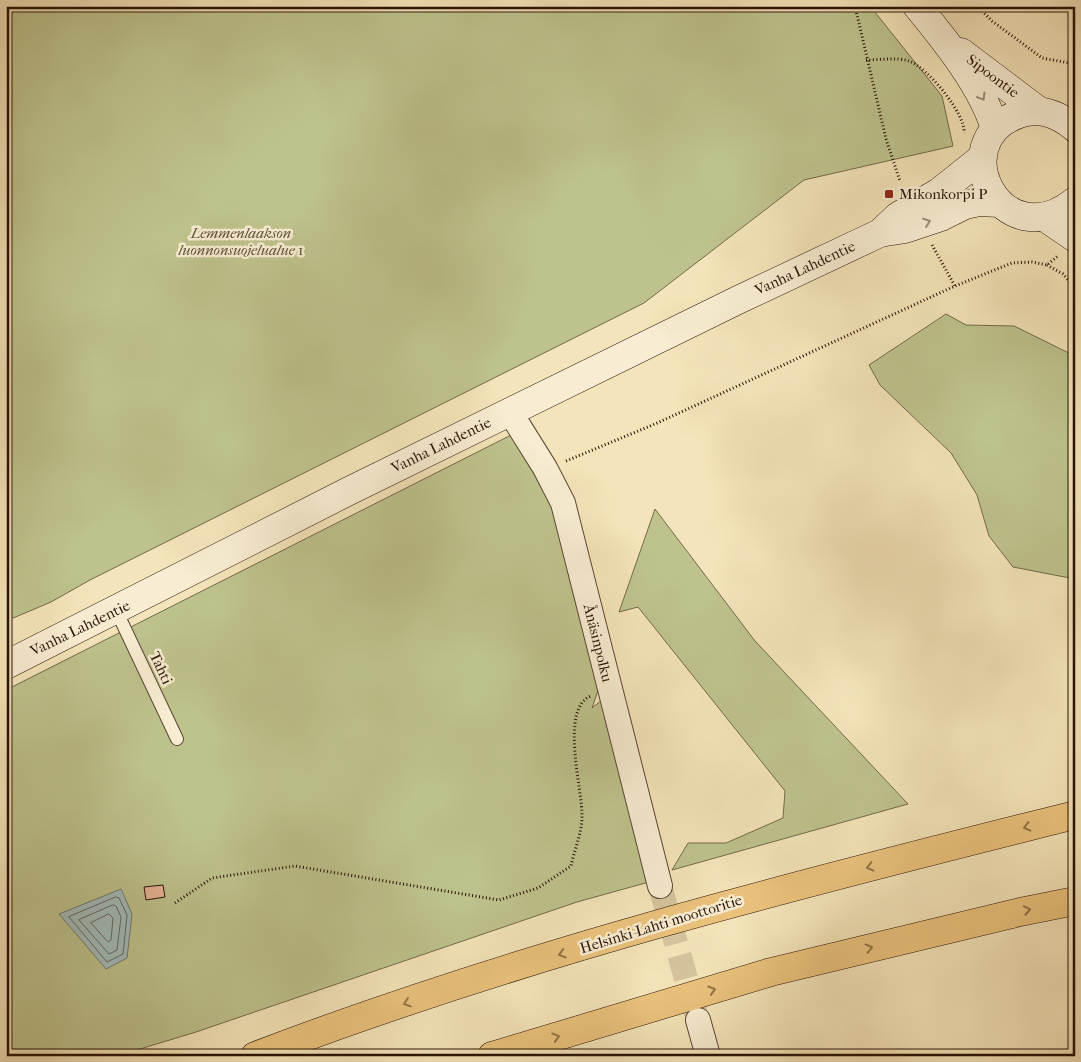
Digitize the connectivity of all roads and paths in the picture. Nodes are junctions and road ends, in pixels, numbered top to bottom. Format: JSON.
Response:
{"nodes":[{"id":1,"x":855,"y":6,"type":"edge"},
{"id":2,"x":917,"y":6,"type":"edge"},
{"id":3,"x":977,"y":6,"type":"edge"},
{"id":4,"x":946,"y":41,"type":"junction"},
{"id":5,"x":866,"y":60,"type":"junction"},
{"id":6,"x":1075,"y":64,"type":"edge"},
{"id":7,"x":1039,"y":112,"type":"junction"},
{"id":8,"x":1072,"y":124,"type":"edge"},
{"id":9,"x":995,"y":129,"type":"junction"},
{"id":10,"x":964,"y":136,"type":"dead end"},
{"id":11,"x":983,"y":157,"type":"junction"},
{"id":12,"x":900,"y":181,"type":"dead end"},
{"id":13,"x":1075,"y":201,"type":"edge"},
{"id":14,"x":999,"y":202,"type":"junction"},
{"id":15,"x":1044,"y":218,"type":"junction"},
{"id":16,"x":880,"y":233,"type":"junction"},
{"id":17,"x":931,"y":243,"type":"dead end"},
{"id":18,"x":1068,"y":246,"type":"edge"},
{"id":19,"x":1047,"y":265,"type":"junction"},
{"id":20,"x":955,"y":286,"type":"junction"},
{"id":21,"x":1075,"y":288,"type":"edge"},
{"id":22,"x":510,"y":412,"type":"junction"},
{"id":23,"x":545,"y":468,"type":"junction"},
{"id":24,"x":116,"y":610,"type":"junction"},
{"id":25,"x":6,"y":664,"type":"edge"},
{"id":26,"x":610,"y":689,"type":"junction"},
{"id":27,"x":177,"y":739,"type":"dead end"},
{"id":28,"x":1075,"y":815,"type":"edge"},
{"id":29,"x":660,"y":886,"type":"tunnel mouth"},
{"id":30,"x":1075,"y":901,"type":"edge"},
{"id":31,"x":175,"y":903,"type":"dead end"},
{"id":32,"x":698,"y":1020,"type":"tunnel mouth"},
{"id":33,"x":255,"y":1056,"type":"edge"},
{"id":34,"x":492,"y":1056,"type":"edge"},
{"id":35,"x":708,"y":1056,"type":"edge"}],
"edges":[{"from":1,"to":5,"type":"path"},
{"from":2,"to":4,"type":"main road","name":"Sipoontie"},
{"from":3,"to":6,"type":"path"},
{"from":4,"to":7,"type":"main road","name":"Sipoontie"},
{"from":4,"to":9,"type":"main road","name":"Sipoontie","one_way":true},
{"from":5,"to":10,"type":"path"},
{"from":5,"to":12,"type":"path"},
{"from":7,"to":8,"type":"main road"},
{"from":7,"to":9,"type":"main road"},
{"from":9,"to":11,"type":"main road"},
{"from":11,"to":14,"type":"main road"},
{"from":11,"to":16,"type":"main road","name":"Vanha Lahdentie"},
{"from":13,"to":15,"type":"main road"},
{"from":14,"to":15,"type":"main road"},
{"from":16,"to":14,"type":"main road","name":"Vanha Lahdentie","one_way":true},
{"from":15,"to":18,"type":"main road"},
{"from":16,"to":22,"type":"main road","name":"Vanha Lahdentie"},
{"from":17,"to":20,"type":"path"},
{"from":18,"to":19,"type":"path"},
{"from":19,"to":20,"type":"path"},
{"from":19,"to":21,"type":"path"},
{"from":20,"to":23,"type":"path"},
{"from":22,"to":23,"type":"street","name":"Ånäsinpolku"},
{"from":22,"to":24,"type":"main road","name":"Vanha Lahdentie"},
{"from":23,"to":26,"type":"street","name":"Ånäsinpolku"},
{"from":24,"to":25,"type":"main road","name":"Vanha Lahdentie"},
{"from":24,"to":27,"type":"lane","name":"Tahti"},
{"from":26,"to":29,"type":"street","name":"Ånäsinpolku"},
{"from":26,"to":31,"type":"path"},
{"from":28,"to":33,"type":"highway","name":"Helsinki-Lahti moottoritie","one_way":true},
{"from":34,"to":30,"type":"highway","one_way":true},
{"from":32,"to":35,"type":"street"}]}
